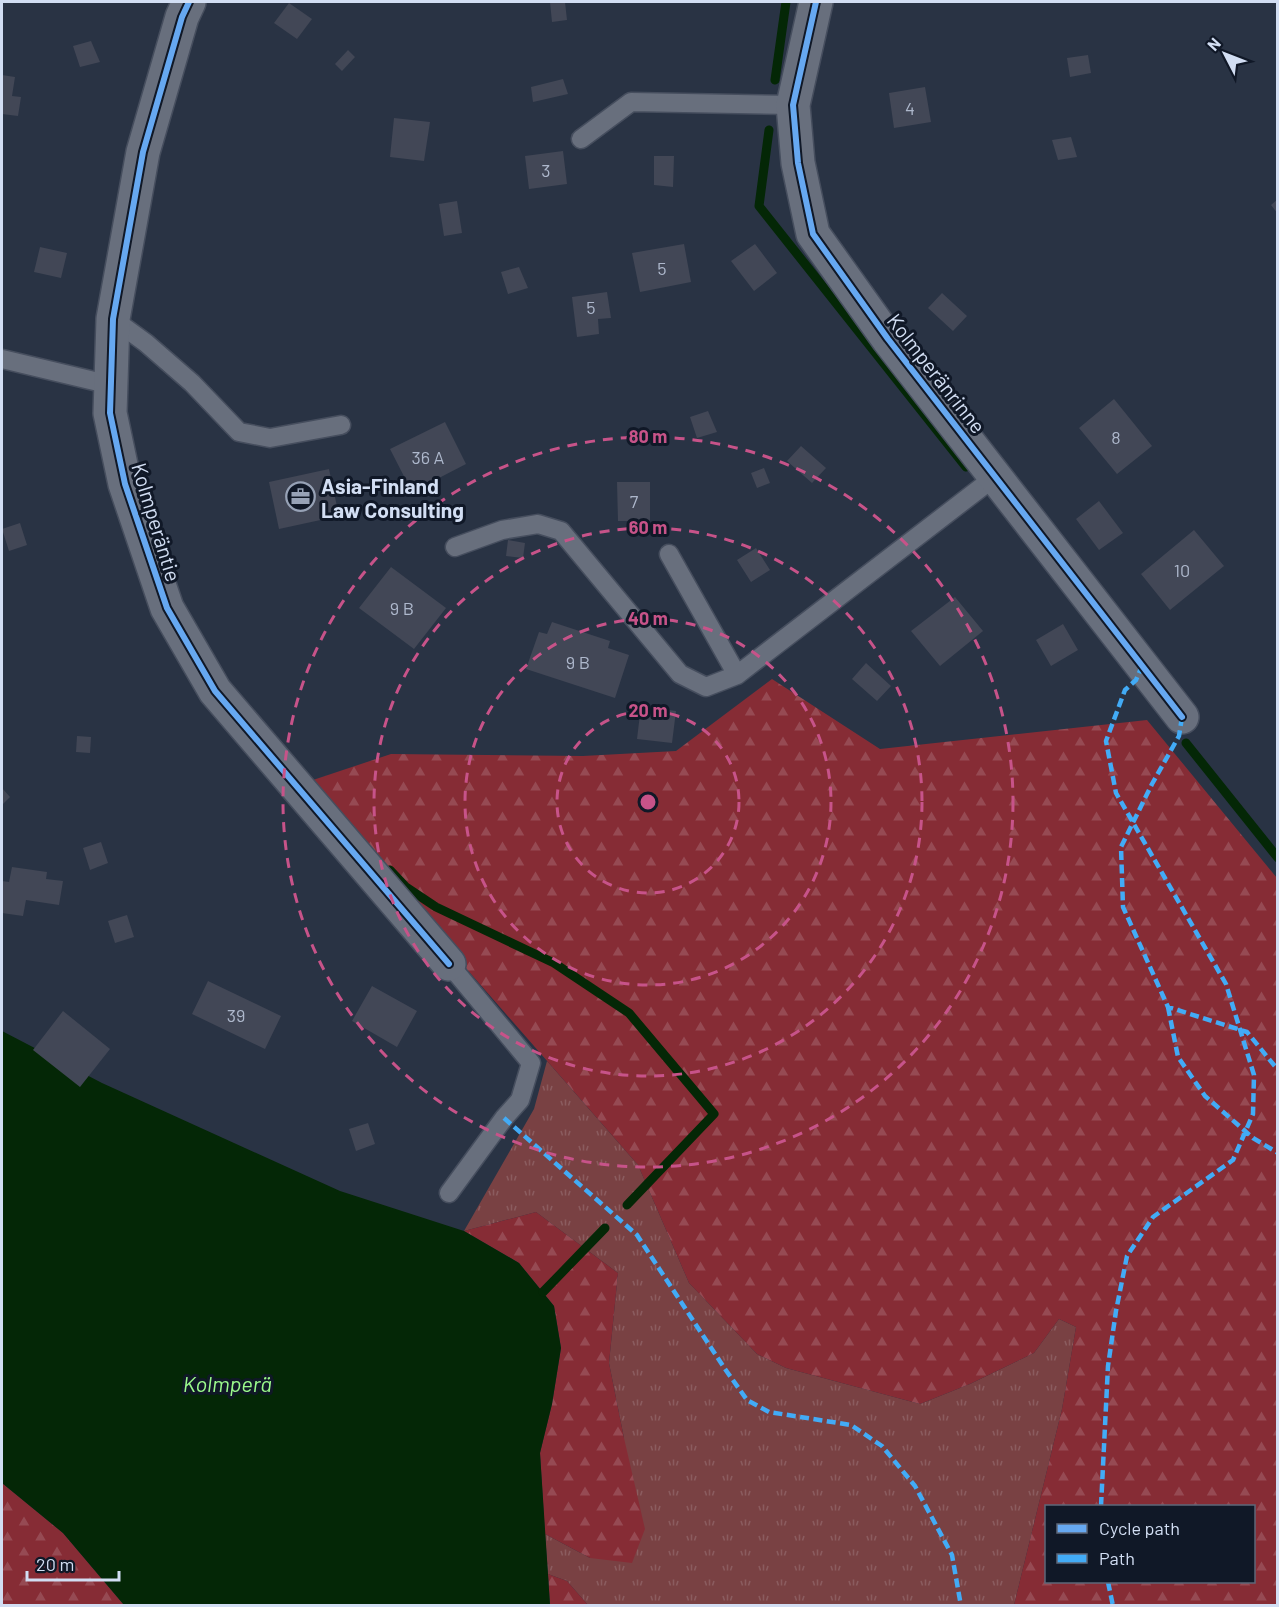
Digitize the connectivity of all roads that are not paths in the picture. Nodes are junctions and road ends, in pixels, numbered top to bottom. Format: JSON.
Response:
{"nodes":[{"id":1,"x":189,"y":2,"type":"edge"},
{"id":2,"x":816,"y":2,"type":"edge"},
{"id":3,"x":793,"y":105,"type":"junction"},
{"id":4,"x":581,"y":138,"type":"dead end"},
{"id":5,"x":113,"y":319,"type":"junction"},
{"id":6,"x":2,"y":359,"type":"edge"},
{"id":7,"x":111,"y":385,"type":"junction"},
{"id":8,"x":341,"y":425,"type":"dead end"},
{"id":9,"x":996,"y":476,"type":"junction"},
{"id":10,"x":455,"y":547,"type":"dead end"},
{"id":11,"x":669,"y":554,"type":"dead end"},
{"id":12,"x":737,"y":675,"type":"junction"},
{"id":13,"x":1182,"y":717,"type":"dead end"},
{"id":14,"x":449,"y":964,"type":"joint"},
{"id":15,"x":449,"y":1193,"type":"dead end"}],
"edges":[{"from":1,"to":5,"type":"street","name":"Kolmperäntie"},
{"from":2,"to":3,"type":"street","name":"Kolmperänrinne"},
{"from":3,"to":4,"type":"lane"},
{"from":3,"to":9,"type":"street","name":"Kolmperänrinne"},
{"from":5,"to":7,"type":"street","name":"Kolmperäntie"},
{"from":5,"to":8,"type":"lane"},
{"from":6,"to":7,"type":"lane"},
{"from":7,"to":14,"type":"street","name":"Kolmperäntie"},
{"from":9,"to":12,"type":"lane"},
{"from":9,"to":13,"type":"street","name":"Kolmperänrinne"},
{"from":10,"to":12,"type":"lane"},
{"from":11,"to":12,"type":"lane"},
{"from":14,"to":15,"type":"lane"}]}
